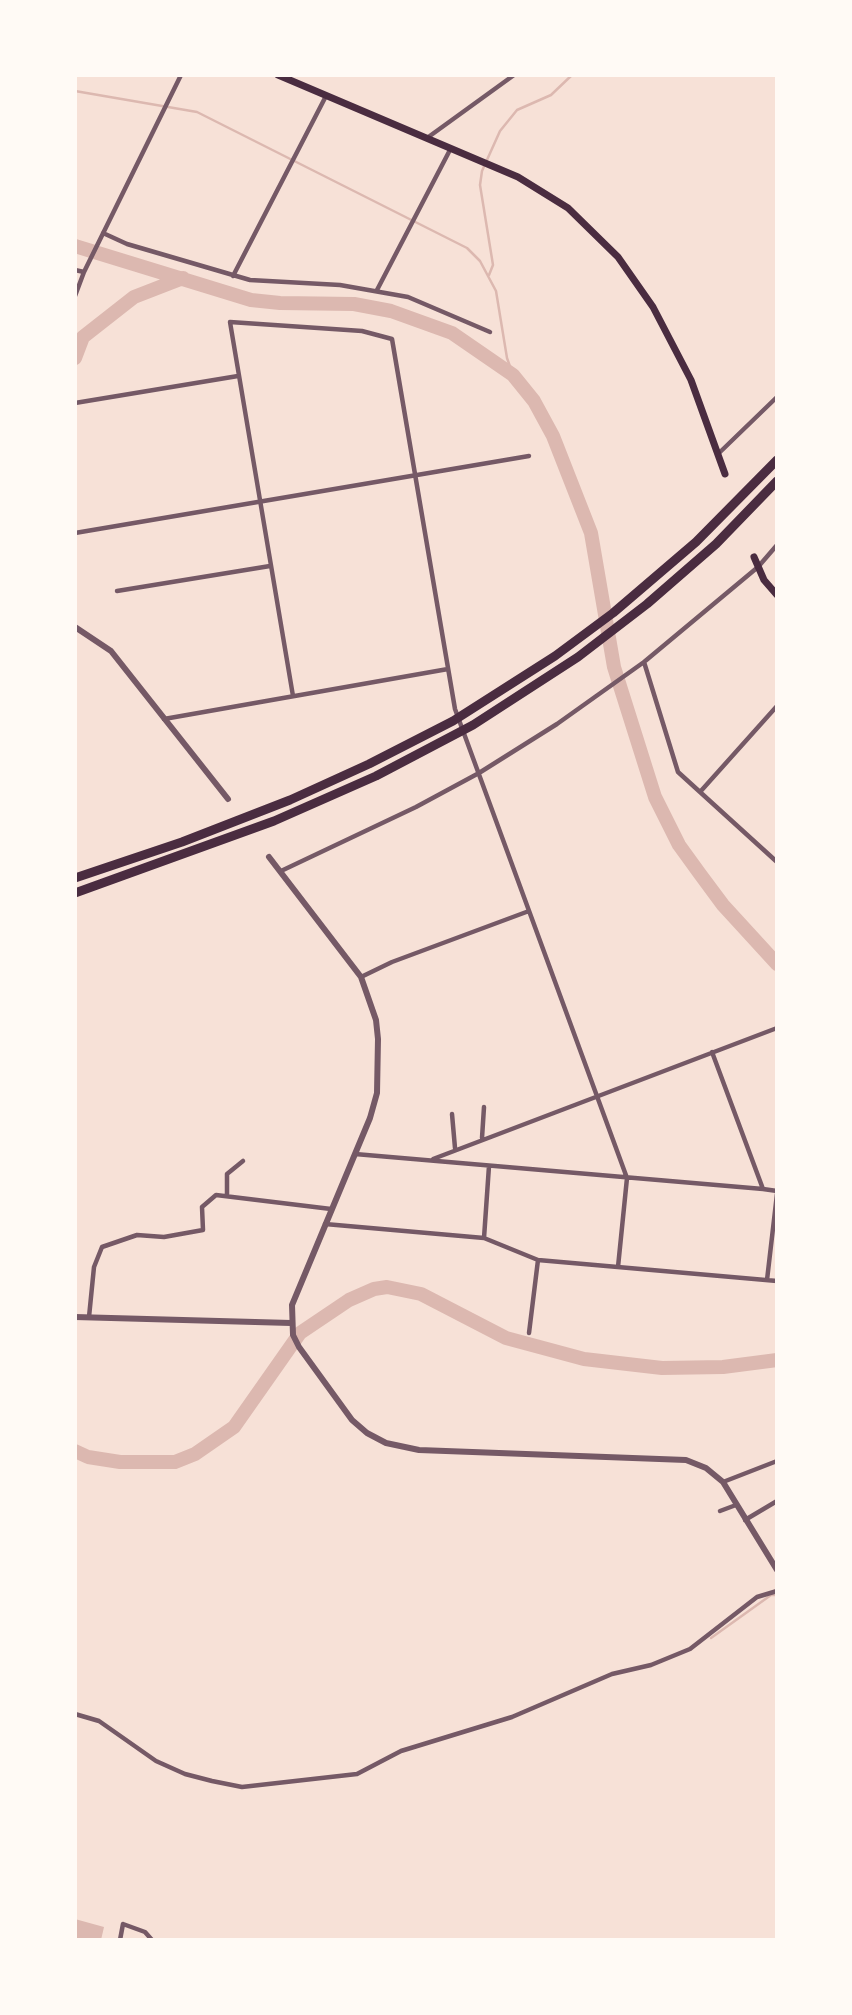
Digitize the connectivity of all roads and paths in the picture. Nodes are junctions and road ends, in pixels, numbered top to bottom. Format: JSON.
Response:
{"nodes":[{"id":1,"x":181,"y":75,"type":"edge"},
{"id":2,"x":278,"y":75,"type":"edge"},
{"id":3,"x":514,"y":75,"type":"edge"},
{"id":4,"x":326,"y":95,"type":"junction"},
{"id":5,"x":428,"y":138,"type":"junction"},
{"id":6,"x":451,"y":148,"type":"junction"},
{"id":7,"x":102,"y":235,"type":"junction"},
{"id":8,"x":85,"y":269,"type":"junction"},
{"id":9,"x":75,"y":270,"type":"edge"},
{"id":10,"x":233,"y":276,"type":"junction"},
{"id":11,"x":377,"y":290,"type":"junction"},
{"id":12,"x":75,"y":296,"type":"edge"},
{"id":13,"x":490,"y":332,"type":"dead end"},
{"id":14,"x":238,"y":376,"type":"junction"},
{"id":15,"x":777,"y":397,"type":"edge"},
{"id":16,"x":75,"y":403,"type":"edge"},
{"id":17,"x":718,"y":454,"type":"junction"},
{"id":18,"x":529,"y":456,"type":"dead end"},
{"id":19,"x":777,"y":460,"type":"edge"},
{"id":20,"x":725,"y":474,"type":"dead end"},
{"id":21,"x":415,"y":476,"type":"junction"},
{"id":22,"x":777,"y":481,"type":"edge"},
{"id":23,"x":259,"y":502,"type":"junction"},
{"id":24,"x":75,"y":533,"type":"edge"},
{"id":25,"x":777,"y":545,"type":"edge"},
{"id":26,"x":754,"y":557,"type":"dead end"},
{"id":27,"x":270,"y":566,"type":"junction"},
{"id":28,"x":758,"y":567,"type":"junction"},
{"id":29,"x":117,"y":592,"type":"dead end"},
{"id":30,"x":777,"y":595,"type":"edge"},
{"id":31,"x":75,"y":627,"type":"edge"},
{"id":32,"x":644,"y":662,"type":"junction"},
{"id":33,"x":448,"y":669,"type":"junction"},
{"id":34,"x":293,"y":696,"type":"junction"},
{"id":35,"x":777,"y":706,"type":"edge"},
{"id":36,"x":164,"y":719,"type":"junction"},
{"id":37,"x":479,"y":773,"type":"junction"},
{"id":38,"x":700,"y":792,"type":"junction"},
{"id":39,"x":228,"y":799,"type":"dead end"},
{"id":40,"x":269,"y":856,"type":"dead end"},
{"id":41,"x":777,"y":862,"type":"edge"},
{"id":42,"x":281,"y":871,"type":"junction"},
{"id":43,"x":75,"y":878,"type":"edge"},
{"id":44,"x":75,"y":892,"type":"edge"},
{"id":45,"x":529,"y":911,"type":"junction"},
{"id":46,"x":361,"y":976,"type":"junction"},
{"id":47,"x":777,"y":1028,"type":"edge"},
{"id":48,"x":712,"y":1052,"type":"junction"},
{"id":49,"x":599,"y":1095,"type":"junction"},
{"id":50,"x":484,"y":1107,"type":"dead end"},
{"id":51,"x":452,"y":1114,"type":"dead end"},
{"id":52,"x":482,"y":1138,"type":"junction"},
{"id":53,"x":455,"y":1149,"type":"junction"},
{"id":54,"x":355,"y":1154,"type":"junction"},
{"id":55,"x":433,"y":1160,"type":"junction"},
{"id":56,"x":243,"y":1161,"type":"dead end"},
{"id":57,"x":489,"y":1166,"type":"junction"},
{"id":58,"x":627,"y":1178,"type":"junction"},
{"id":59,"x":763,"y":1189,"type":"junction"},
{"id":60,"x":777,"y":1192,"type":"edge"},
{"id":61,"x":227,"y":1195,"type":"junction"},
{"id":62,"x":331,"y":1209,"type":"junction"},
{"id":63,"x":325,"y":1224,"type":"junction"},
{"id":64,"x":484,"y":1238,"type":"junction"},
{"id":65,"x":538,"y":1259,"type":"junction"},
{"id":66,"x":618,"y":1267,"type":"junction"},
{"id":67,"x":767,"y":1280,"type":"junction"},
{"id":68,"x":777,"y":1281,"type":"edge"},
{"id":69,"x":75,"y":1317,"type":"edge"},
{"id":70,"x":89,"y":1317,"type":"junction"},
{"id":71,"x":291,"y":1323,"type":"junction"},
{"id":72,"x":529,"y":1333,"type":"dead end"},
{"id":73,"x":777,"y":1461,"type":"edge"},
{"id":74,"x":723,"y":1482,"type":"junction"},
{"id":75,"x":777,"y":1501,"type":"edge"},
{"id":76,"x":736,"y":1506,"type":"junction"},
{"id":77,"x":720,"y":1511,"type":"dead end"},
{"id":78,"x":744,"y":1520,"type":"junction"},
{"id":79,"x":777,"y":1570,"type":"edge"},
{"id":80,"x":777,"y":1591,"type":"edge"},
{"id":81,"x":75,"y":1714,"type":"edge"},
{"id":82,"x":120,"y":1940,"type":"edge"},
{"id":83,"x":152,"y":1940,"type":"edge"}],
"edges":[{"from":1,"to":7,"type":"street"},
{"from":2,"to":4,"type":"main road"},
{"from":3,"to":5,"type":"street"},
{"from":4,"to":5,"type":"main road"},
{"from":4,"to":10,"type":"street"},
{"from":5,"to":6,"type":"main road"},
{"from":6,"to":11,"type":"street"},
{"from":6,"to":17,"type":"main road"},
{"from":7,"to":8,"type":"street"},
{"from":7,"to":10,"type":"street"},
{"from":8,"to":9,"type":"street"},
{"from":8,"to":12,"type":"street"},
{"from":10,"to":11,"type":"street"},
{"from":11,"to":13,"type":"street"},
{"from":14,"to":16,"type":"street"},
{"from":14,"to":21,"type":"street"},
{"from":14,"to":23,"type":"street"},
{"from":15,"to":17,"type":"street"},
{"from":17,"to":20,"type":"main road"},
{"from":18,"to":21,"type":"street"},
{"from":19,"to":43,"type":"highway"},
{"from":21,"to":23,"type":"street"},
{"from":21,"to":33,"type":"street"},
{"from":22,"to":44,"type":"highway"},
{"from":23,"to":24,"type":"street"},
{"from":23,"to":27,"type":"street"},
{"from":25,"to":28,"type":"street"},
{"from":26,"to":28,"type":"main road"},
{"from":27,"to":29,"type":"street"},
{"from":27,"to":34,"type":"street"},
{"from":28,"to":30,"type":"main road"},
{"from":28,"to":32,"type":"street"},
{"from":31,"to":36,"type":"street"},
{"from":32,"to":37,"type":"street"},
{"from":32,"to":38,"type":"street"},
{"from":33,"to":34,"type":"street"},
{"from":33,"to":37,"type":"street"},
{"from":34,"to":36,"type":"street"},
{"from":35,"to":38,"type":"street"},
{"from":36,"to":39,"type":"street"},
{"from":37,"to":42,"type":"street"},
{"from":37,"to":45,"type":"street"},
{"from":38,"to":41,"type":"street"},
{"from":40,"to":42,"type":"street"},
{"from":42,"to":46,"type":"street"},
{"from":45,"to":46,"type":"street"},
{"from":45,"to":49,"type":"street"},
{"from":46,"to":54,"type":"street"},
{"from":47,"to":48,"type":"street"},
{"from":48,"to":49,"type":"street"},
{"from":48,"to":59,"type":"street"},
{"from":49,"to":52,"type":"street"},
{"from":49,"to":58,"type":"street"},
{"from":50,"to":52,"type":"street"},
{"from":51,"to":53,"type":"street"},
{"from":52,"to":53,"type":"street"},
{"from":53,"to":55,"type":"street"},
{"from":54,"to":55,"type":"street"},
{"from":54,"to":62,"type":"street"},
{"from":55,"to":57,"type":"street"},
{"from":56,"to":61,"type":"street"},
{"from":57,"to":58,"type":"street"},
{"from":57,"to":64,"type":"street"},
{"from":58,"to":59,"type":"street"},
{"from":58,"to":66,"type":"street"},
{"from":59,"to":60,"type":"street"},
{"from":60,"to":67,"type":"street"},
{"from":61,"to":62,"type":"street"},
{"from":61,"to":70,"type":"street"},
{"from":62,"to":63,"type":"street"},
{"from":63,"to":64,"type":"street"},
{"from":63,"to":71,"type":"street"},
{"from":64,"to":65,"type":"street"},
{"from":65,"to":66,"type":"street"},
{"from":65,"to":72,"type":"street"},
{"from":66,"to":67,"type":"street"},
{"from":67,"to":68,"type":"street"},
{"from":69,"to":70,"type":"street"},
{"from":70,"to":71,"type":"street"},
{"from":71,"to":74,"type":"street"},
{"from":73,"to":74,"type":"street"},
{"from":74,"to":76,"type":"street"},
{"from":75,"to":78,"type":"street"},
{"from":76,"to":77,"type":"street"},
{"from":76,"to":78,"type":"street"},
{"from":78,"to":79,"type":"street"},
{"from":80,"to":81,"type":"street"},
{"from":82,"to":83,"type":"street"}]}
